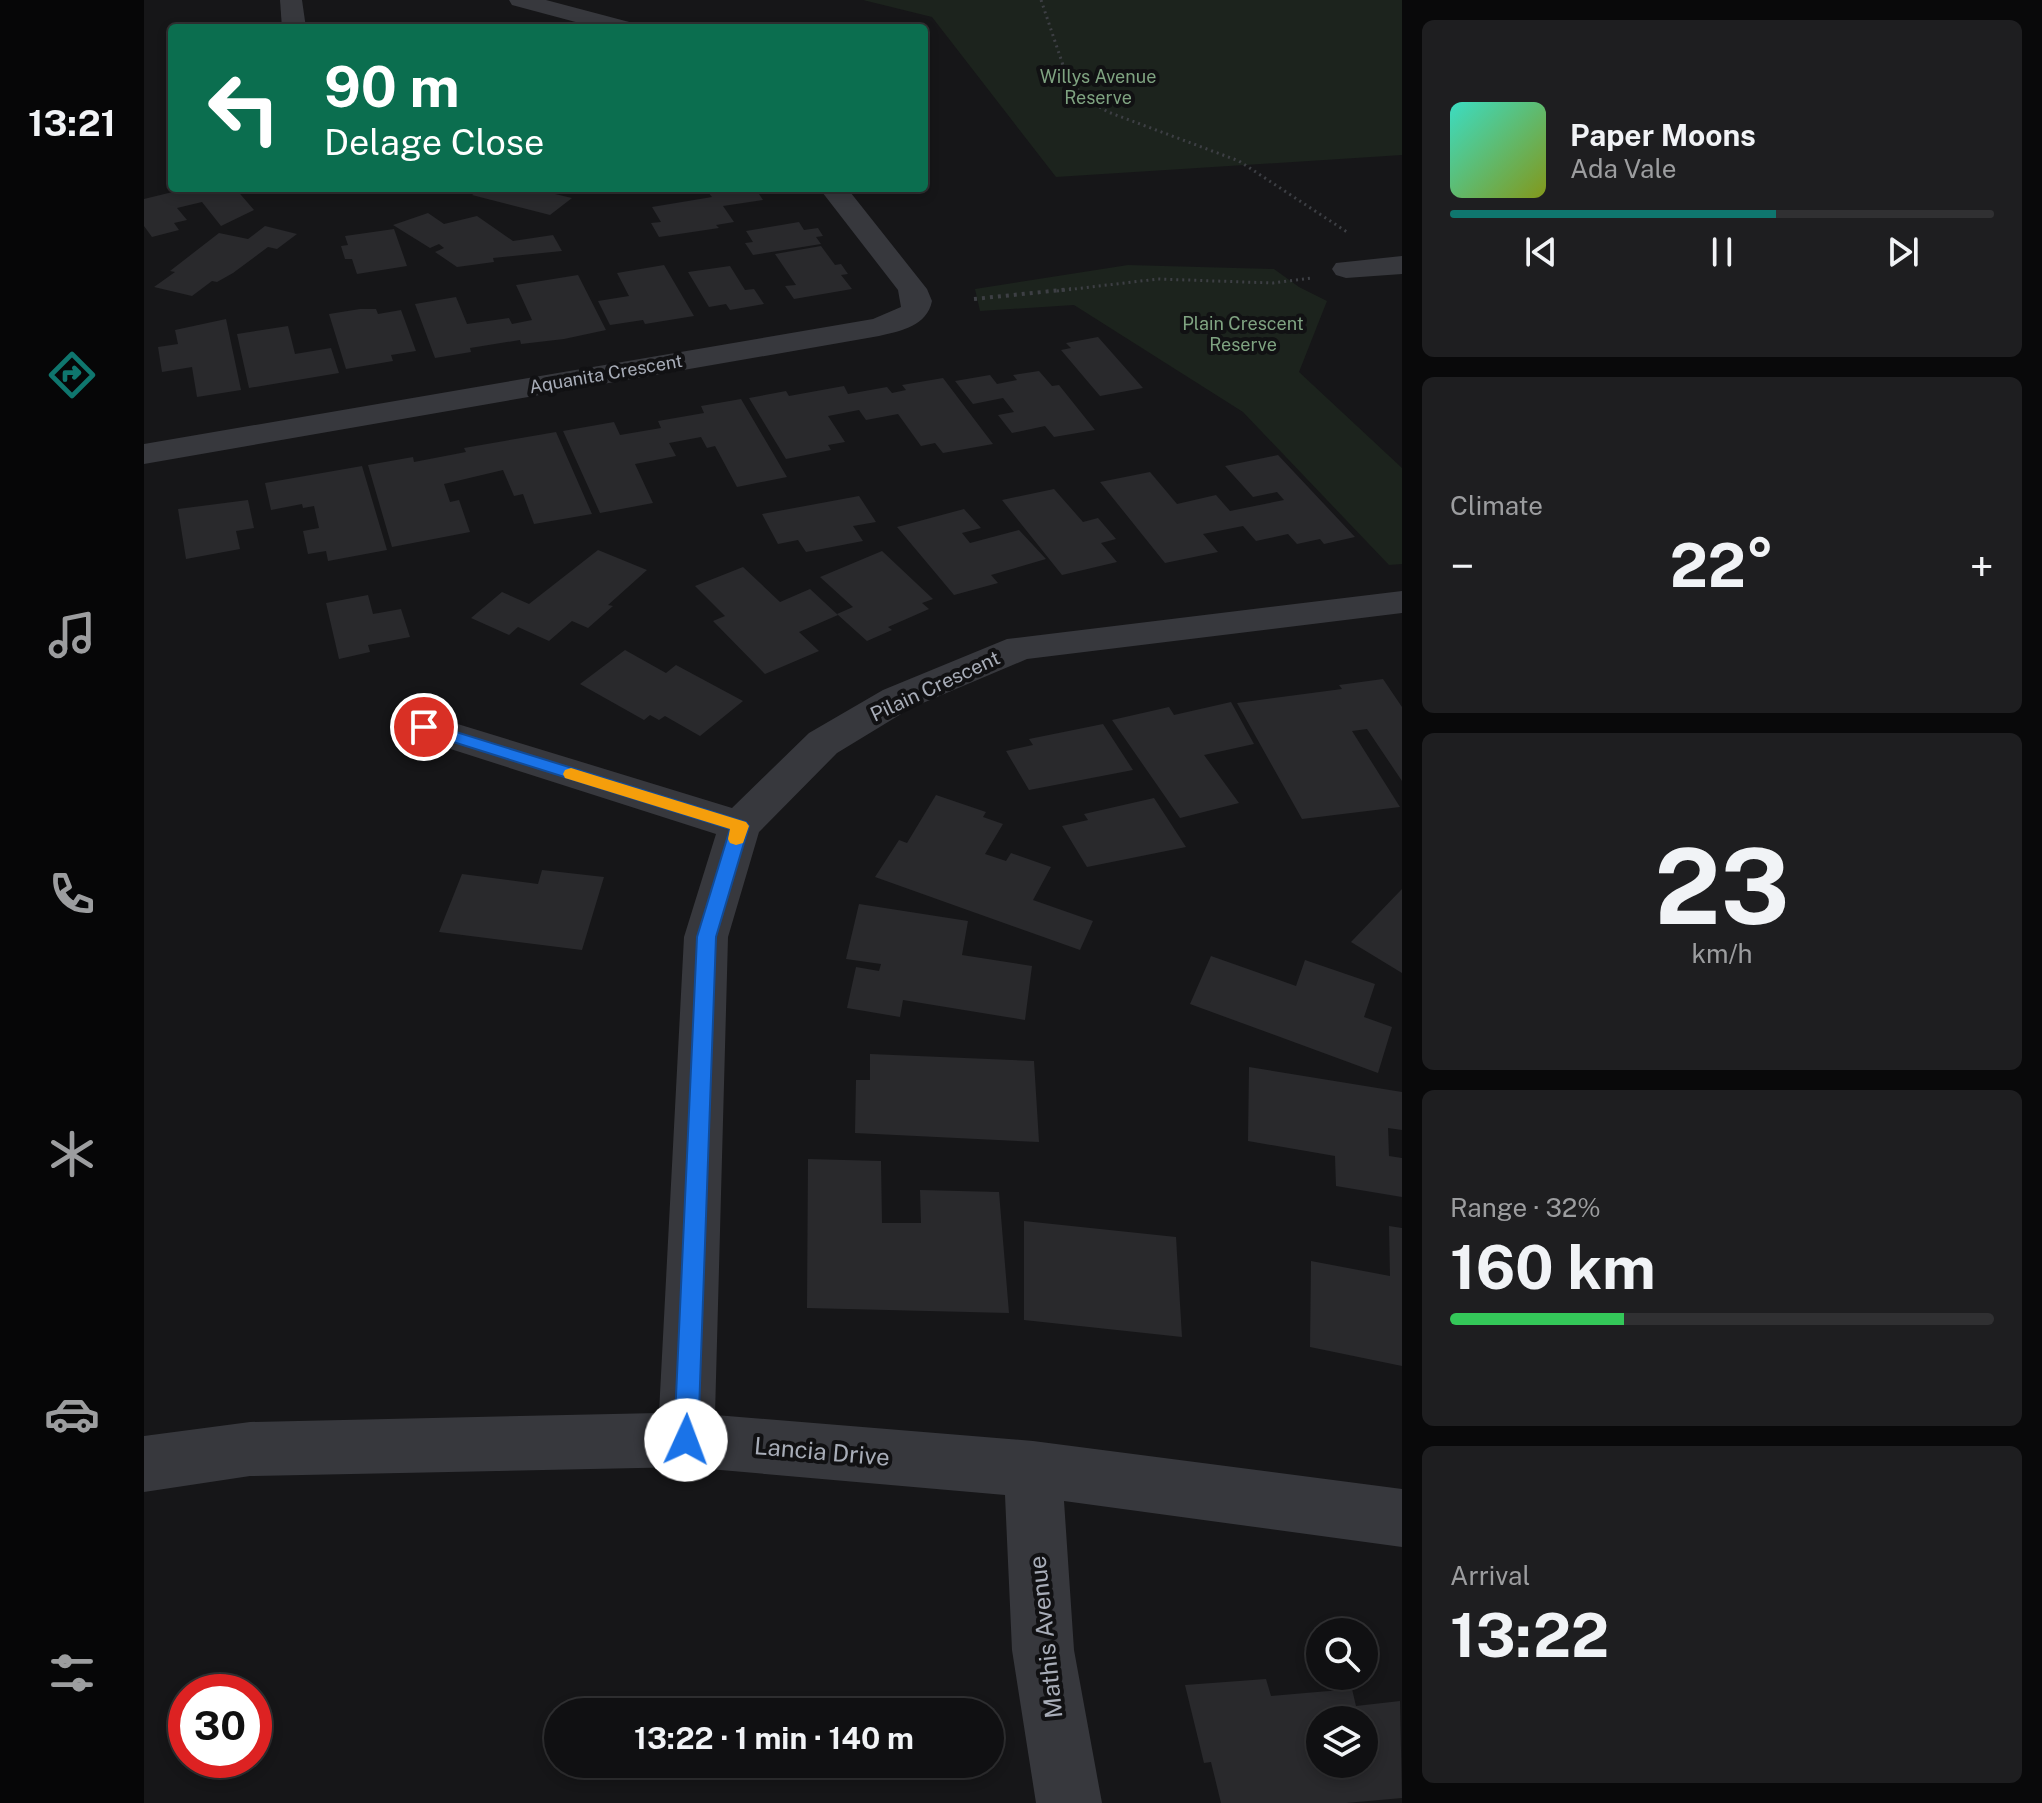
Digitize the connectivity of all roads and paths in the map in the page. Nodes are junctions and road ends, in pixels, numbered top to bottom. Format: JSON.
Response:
{"nodes":[{"id":1,"x":291,"y":0,"type":"edge"},
{"id":2,"x":520,"y":0,"type":"edge"},
{"id":3,"x":1041,"y":0,"type":"edge"},
{"id":4,"x":293,"y":24,"type":"edge"},
{"id":5,"x":610,"y":24,"type":"edge"},
{"id":6,"x":836,"y":192,"type":"edge"},
{"id":7,"x":1402,"y":265,"type":"edge"},
{"id":8,"x":1356,"y":268,"type":"junction"},
{"id":9,"x":974,"y":299,"type":"dead end"},
{"id":10,"x":144,"y":454,"type":"edge"},
{"id":11,"x":1402,"y":602,"type":"edge"},
{"id":12,"x":424,"y":727,"type":"dead end"},
{"id":13,"x":740,"y":826,"type":"junction"},
{"id":14,"x":686,"y":1440,"type":"junction"},
{"id":15,"x":144,"y":1464,"type":"edge"},
{"id":16,"x":1033,"y":1469,"type":"junction"},
{"id":17,"x":1402,"y":1518,"type":"edge"},
{"id":18,"x":1069,"y":1803,"type":"edge"}],
"edges":[{"from":1,"to":4,"type":"street"},
{"from":2,"to":5,"type":"street"},
{"from":3,"to":8,"type":"path"},
{"from":6,"to":10,"type":"street","name":"Aquanita Crescent"},
{"from":7,"to":8,"type":"street"},
{"from":8,"to":9,"type":"path"},
{"from":11,"to":13,"type":"street","name":"Pilain Crescent"},
{"from":12,"to":13,"type":"street"},
{"from":13,"to":14,"type":"street","name":"Pilain Crescent"},
{"from":14,"to":15,"type":"street","name":"Lancia Drive"},
{"from":14,"to":16,"type":"street","name":"Lancia Drive"},
{"from":16,"to":17,"type":"street","name":"Lancia Drive"},
{"from":16,"to":18,"type":"street","name":"Mathis Avenue"}]}
